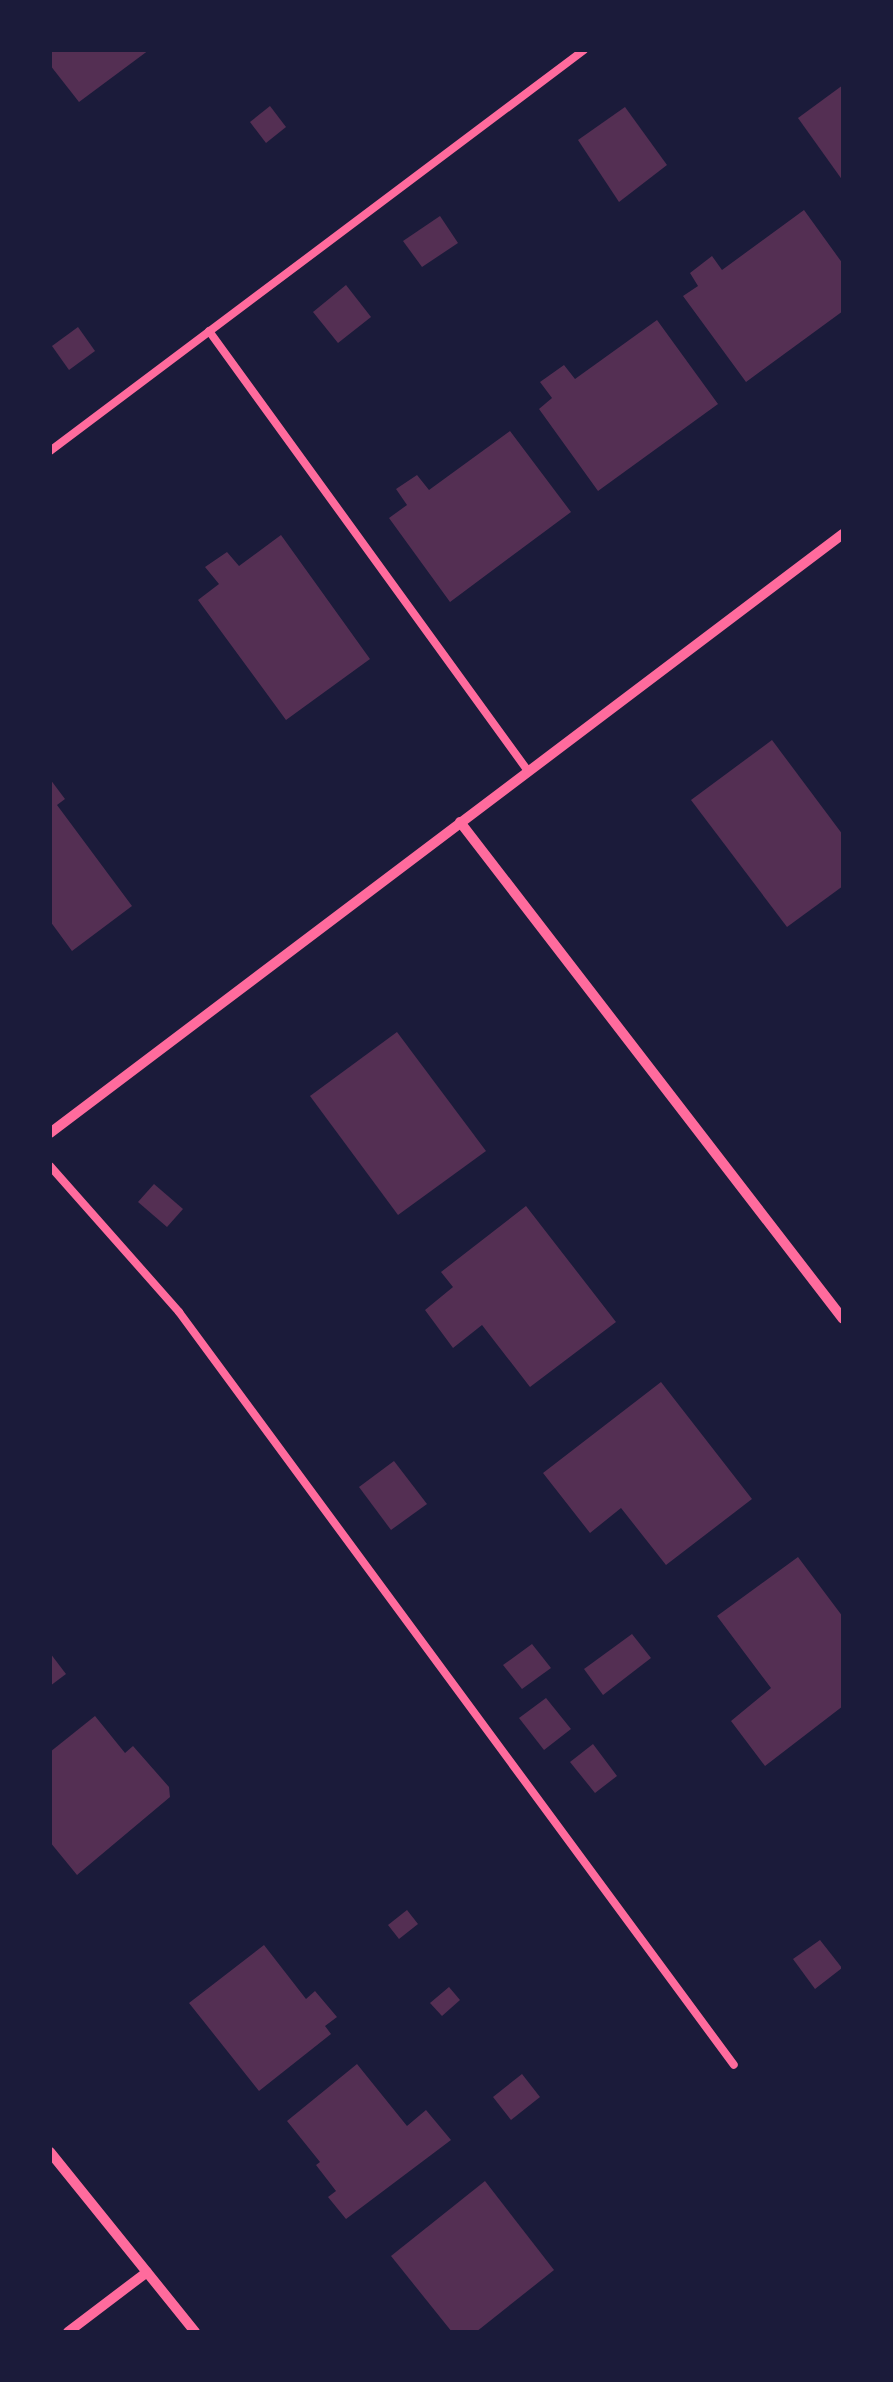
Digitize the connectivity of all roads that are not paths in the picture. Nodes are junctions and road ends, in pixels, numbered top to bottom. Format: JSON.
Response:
{"nodes":[{"id":1,"x":584,"y":50,"type":"edge"},
{"id":2,"x":209,"y":332,"type":"junction"},
{"id":3,"x":50,"y":451,"type":"edge"},
{"id":4,"x":843,"y":534,"type":"edge"},
{"id":5,"x":528,"y":771,"type":"junction"},
{"id":6,"x":460,"y":822,"type":"junction"},
{"id":7,"x":50,"y":1134,"type":"edge"},
{"id":8,"x":50,"y":1166,"type":"edge"},
{"id":9,"x":843,"y":1319,"type":"edge"},
{"id":10,"x":734,"y":2065,"type":"dead end"},
{"id":11,"x":50,"y":2152,"type":"edge"},
{"id":12,"x":147,"y":2272,"type":"junction"},
{"id":13,"x":68,"y":2332,"type":"edge"},
{"id":14,"x":195,"y":2332,"type":"edge"}],
"edges":[{"from":1,"to":2,"type":"lane"},
{"from":2,"to":3,"type":"lane"},
{"from":2,"to":5,"type":"lane"},
{"from":4,"to":5,"type":"street"},
{"from":5,"to":6,"type":"street"},
{"from":6,"to":7,"type":"street"},
{"from":6,"to":9,"type":"street"},
{"from":8,"to":10,"type":"lane"},
{"from":11,"to":12,"type":"street"},
{"from":12,"to":13,"type":"street"},
{"from":12,"to":14,"type":"street"}]}
